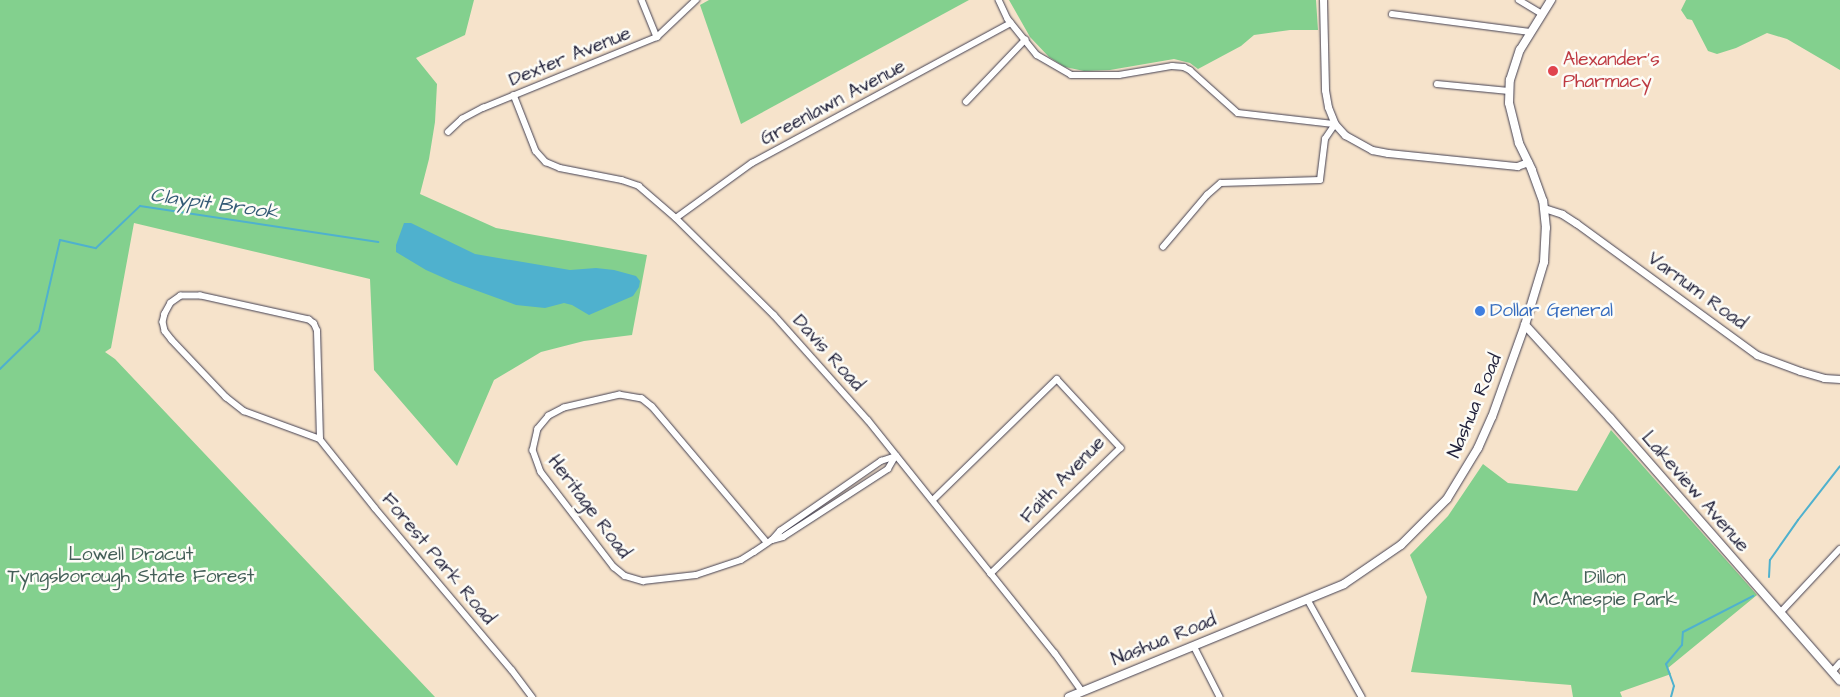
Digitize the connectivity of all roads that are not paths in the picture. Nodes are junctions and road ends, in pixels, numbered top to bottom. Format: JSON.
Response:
{"nodes":[{"id":1,"x":642,"y":0,"type":"edge"},
{"id":2,"x":696,"y":0,"type":"edge"},
{"id":3,"x":999,"y":0,"type":"edge"},
{"id":4,"x":1323,"y":0,"type":"edge"},
{"id":5,"x":1519,"y":0,"type":"edge"},
{"id":6,"x":1551,"y":0,"type":"edge"},
{"id":7,"x":1392,"y":14,"type":"dead end"},
{"id":8,"x":1542,"y":14,"type":"junction"},
{"id":9,"x":1011,"y":23,"type":"junction"},
{"id":10,"x":1530,"y":32,"type":"junction"},
{"id":11,"x":657,"y":37,"type":"junction"},
{"id":12,"x":1025,"y":40,"type":"junction"},
{"id":13,"x":1437,"y":84,"type":"dead end"},
{"id":14,"x":1509,"y":91,"type":"junction"},
{"id":15,"x":514,"y":95,"type":"junction"},
{"id":16,"x":966,"y":102,"type":"dead end"},
{"id":17,"x":1335,"y":124,"type":"junction"},
{"id":18,"x":448,"y":132,"type":"dead end"},
{"id":19,"x":1528,"y":162,"type":"junction"},
{"id":20,"x":1544,"y":208,"type":"junction"},
{"id":21,"x":676,"y":218,"type":"junction"},
{"id":22,"x":1162,"y":247,"type":"dead end"},
{"id":23,"x":1525,"y":325,"type":"junction"},
{"id":24,"x":1840,"y":379,"type":"edge"},
{"id":25,"x":320,"y":439,"type":"junction"},
{"id":26,"x":896,"y":456,"type":"junction"},
{"id":27,"x":933,"y":500,"type":"junction"},
{"id":28,"x":770,"y":542,"type":"junction"},
{"id":29,"x":1840,"y":549,"type":"edge"},
{"id":30,"x":991,"y":574,"type":"junction"},
{"id":31,"x":1308,"y":600,"type":"junction"},
{"id":32,"x":1781,"y":612,"type":"junction"},
{"id":33,"x":1194,"y":646,"type":"junction"},
{"id":34,"x":1840,"y":663,"type":"edge"},
{"id":35,"x":1836,"y":672,"type":"edge"},
{"id":36,"x":1840,"y":682,"type":"edge"},
{"id":37,"x":1082,"y":691,"type":"junction"},
{"id":38,"x":532,"y":697,"type":"edge"},
{"id":39,"x":1069,"y":697,"type":"edge"},
{"id":40,"x":1220,"y":697,"type":"edge"},
{"id":41,"x":1362,"y":697,"type":"edge"}],
"edges":[{"from":1,"to":11,"type":"street"},
{"from":2,"to":11,"type":"street","name":"Dexter Avenue"},
{"from":3,"to":9,"type":"street"},
{"from":4,"to":17,"type":"street"},
{"from":5,"to":8,"type":"street"},
{"from":6,"to":8,"type":"main road","name":"Nashua Road"},
{"from":7,"to":10,"type":"street"},
{"from":8,"to":10,"type":"main road","name":"Nashua Road"},
{"from":9,"to":12,"type":"street"},
{"from":9,"to":21,"type":"street","name":"Greenlawn Avenue"},
{"from":10,"to":14,"type":"main road","name":"Nashua Road"},
{"from":11,"to":15,"type":"street","name":"Dexter Avenue"},
{"from":12,"to":16,"type":"street"},
{"from":12,"to":17,"type":"street"},
{"from":13,"to":14,"type":"street"},
{"from":14,"to":19,"type":"main road","name":"Nashua Road"},
{"from":15,"to":18,"type":"street","name":"Dexter Avenue"},
{"from":15,"to":21,"type":"street","name":"Davis Road"},
{"from":17,"to":19,"type":"street"},
{"from":17,"to":22,"type":"street"},
{"from":19,"to":20,"type":"main road","name":"Nashua Road"},
{"from":20,"to":23,"type":"main road","name":"Nashua Road"},
{"from":20,"to":24,"type":"street","name":"Varnum Road"},
{"from":21,"to":26,"type":"street","name":"Davis Road"},
{"from":23,"to":31,"type":"main road","name":"Nashua Road"},
{"from":23,"to":32,"type":"main road","name":"Lakeview Avenue"},
{"from":25,"to":25,"type":"street"},
{"from":25,"to":38,"type":"street","name":"Forest Park Road"},
{"from":26,"to":27,"type":"street","name":"Davis Road"},
{"from":26,"to":28,"type":"street","name":"Heritage Road"},
{"from":26,"to":28,"type":"street","name":"Heritage Road"},
{"from":27,"to":30,"type":"street","name":"Davis Road"},
{"from":27,"to":30,"type":"street","name":"Faith Avenue"},
{"from":28,"to":28,"type":"street","name":"Heritage Road"},
{"from":29,"to":32,"type":"street"},
{"from":30,"to":37,"type":"street","name":"Davis Road"},
{"from":31,"to":33,"type":"main road","name":"Nashua Road"},
{"from":31,"to":41,"type":"street"},
{"from":32,"to":35,"type":"main road","name":"Lakeview Avenue"},
{"from":33,"to":37,"type":"main road","name":"Nashua Road"},
{"from":33,"to":40,"type":"street"},
{"from":34,"to":35,"type":"street"},
{"from":35,"to":36,"type":"main road","name":"Lakeview Avenue"},
{"from":37,"to":39,"type":"main road","name":"Nashua Road"}]}
